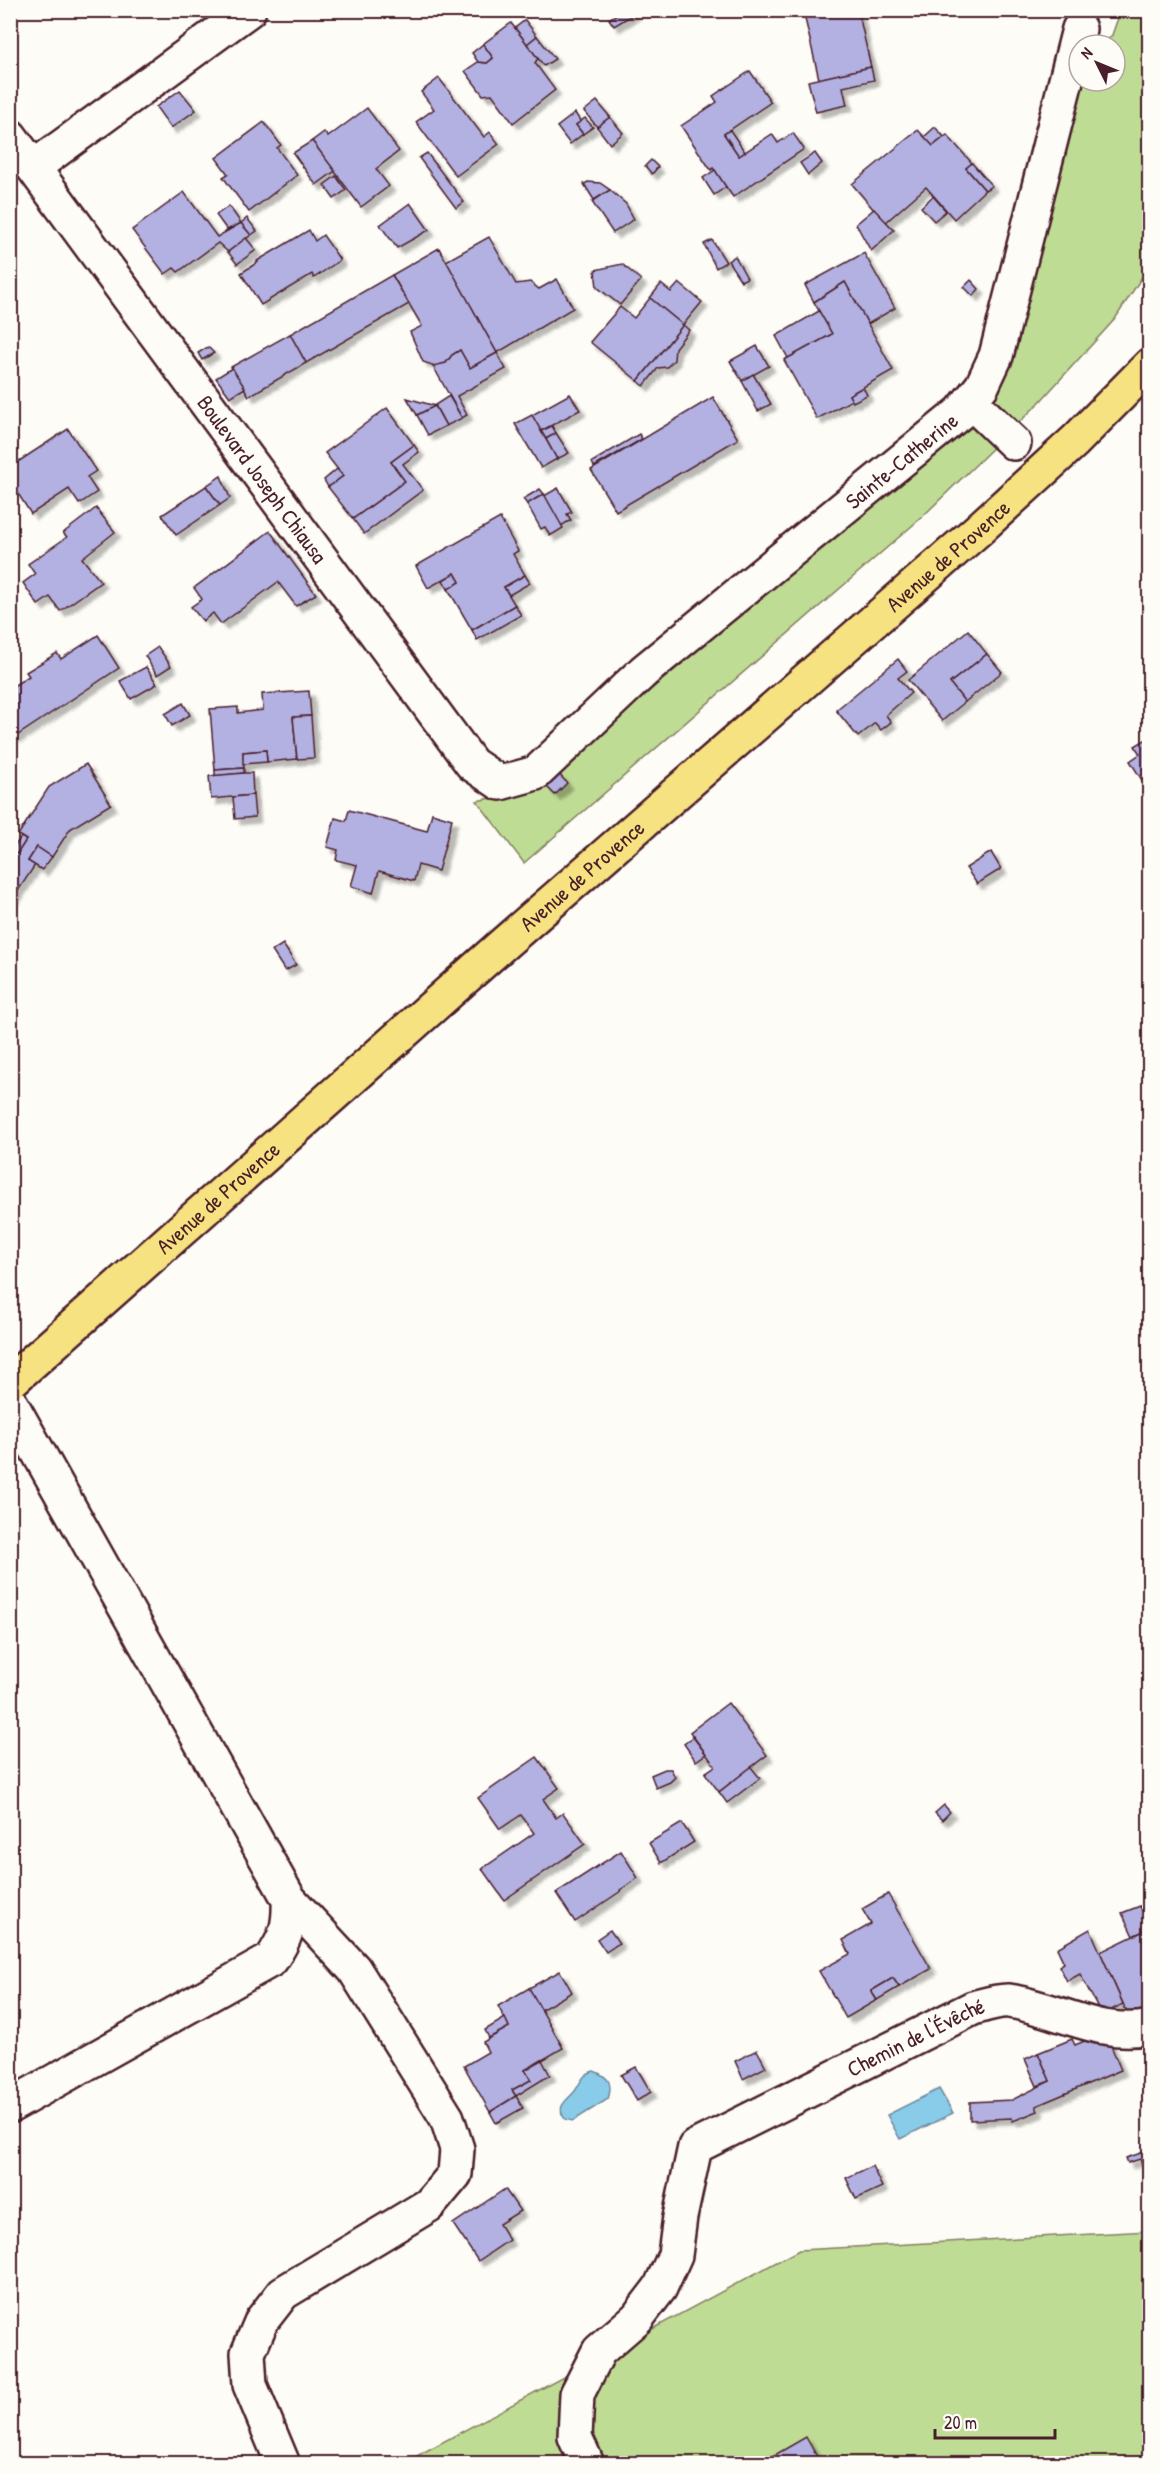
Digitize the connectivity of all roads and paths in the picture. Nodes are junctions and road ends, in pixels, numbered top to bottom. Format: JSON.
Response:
{"nodes":[{"id":1,"x":249,"y":10,"type":"edge"},
{"id":2,"x":1079,"y":29,"type":"dead end"},
{"id":3,"x":10,"y":136,"type":"edge"},
{"id":4,"x":34,"y":167,"type":"junction"},
{"id":5,"x":1149,"y":365,"type":"edge"},
{"id":6,"x":970,"y":401,"type":"junction"},
{"id":7,"x":1014,"y":443,"type":"dead end"},
{"id":8,"x":536,"y":773,"type":"joint"},
{"id":9,"x":10,"y":1382,"type":"edge"},
{"id":10,"x":10,"y":1402,"type":"edge"},
{"id":11,"x":289,"y":1899,"type":"junction"},
{"id":12,"x":1149,"y":2027,"type":"edge"},
{"id":13,"x":10,"y":2106,"type":"edge"},
{"id":14,"x":283,"y":2463,"type":"edge"},
{"id":15,"x":587,"y":2463,"type":"edge"}],
"edges":[{"from":1,"to":4,"type":"street"},
{"from":2,"to":6,"type":"street","name":"Sainte-Catherine"},
{"from":3,"to":4,"type":"street","name":"Boulevard Joseph Chiausa"},
{"from":4,"to":8,"type":"street","name":"Boulevard Joseph Chiausa"},
{"from":5,"to":9,"type":"main road","name":"Avenue de Provence"},
{"from":6,"to":7,"type":"street"},
{"from":6,"to":8,"type":"street","name":"Sainte-Catherine"},
{"from":10,"to":11,"type":"street"},
{"from":11,"to":13,"type":"street"},
{"from":11,"to":14,"type":"street"},
{"from":12,"to":15,"type":"street","name":"Chemin de l'Évêché"}]}
